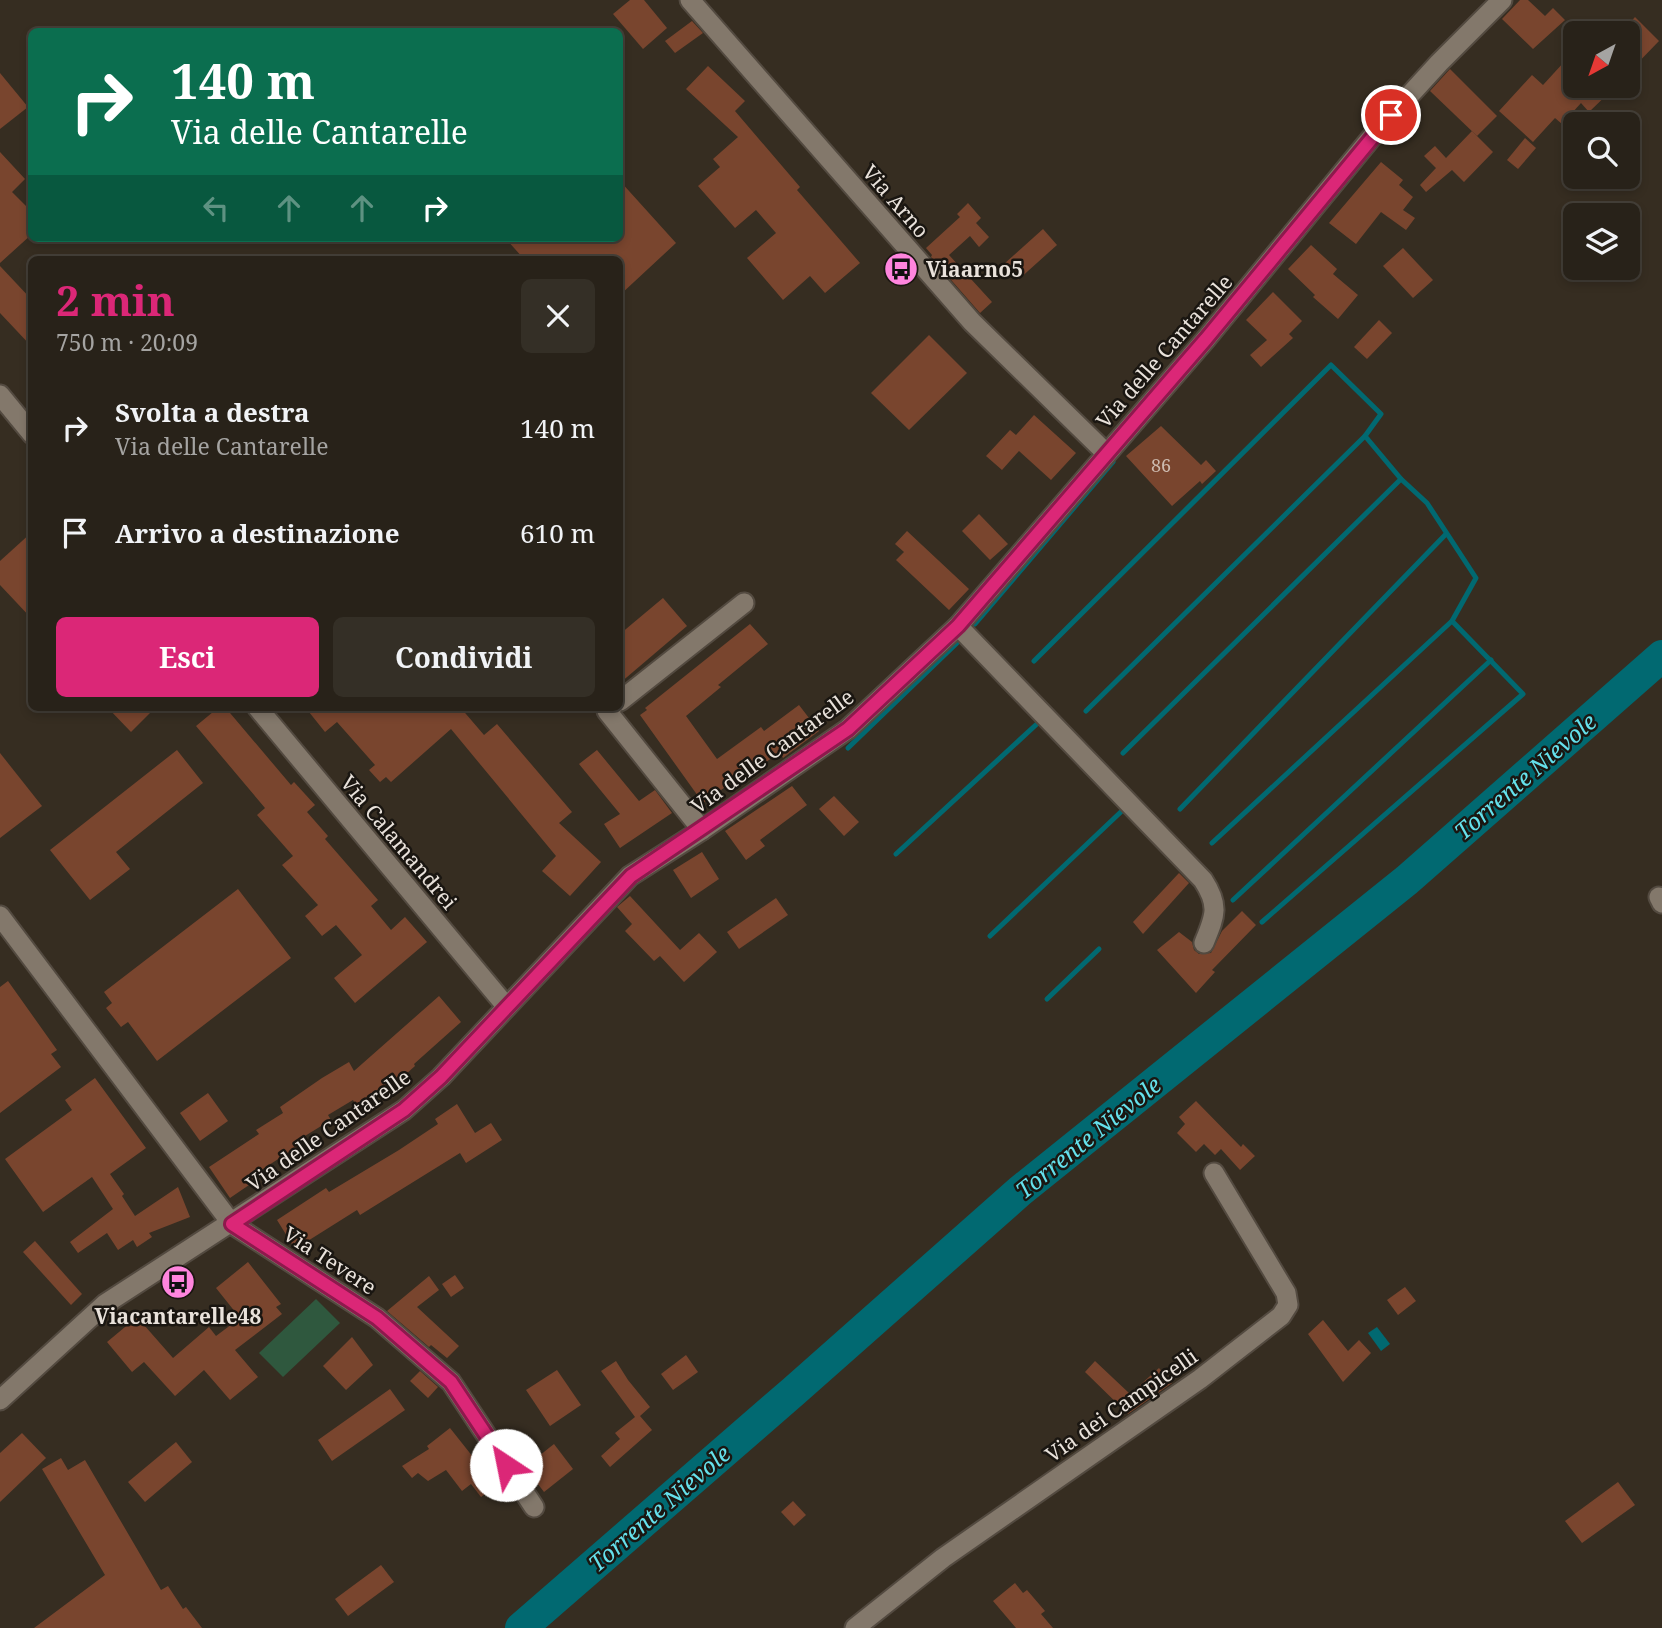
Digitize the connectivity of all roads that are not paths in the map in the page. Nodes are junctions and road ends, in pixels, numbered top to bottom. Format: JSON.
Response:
{"nodes":[{"id":1,"x":690,"y":0,"type":"edge"},
{"id":2,"x":1503,"y":0,"type":"edge"},
{"id":3,"x":0,"y":395,"type":"edge"},
{"id":4,"x":28,"y":429,"type":"edge"},
{"id":5,"x":1106,"y":453,"type":"junction"},
{"id":6,"x":744,"y":603,"type":"dead end"},
{"id":7,"x":958,"y":626,"type":"junction"},
{"id":8,"x":623,"y":699,"type":"edge"},
{"id":9,"x":260,"y":711,"type":"edge"},
{"id":10,"x":607,"y":711,"type":"edge"},
{"id":11,"x":702,"y":830,"type":"junction"},
{"id":12,"x":0,"y":916,"type":"edge"},
{"id":13,"x":1204,"y":943,"type":"dead end"},
{"id":14,"x":506,"y":1006,"type":"junction"},
{"id":15,"x":1214,"y":1173,"type":"dead end"},
{"id":16,"x":232,"y":1224,"type":"junction"},
{"id":17,"x":0,"y":1399,"type":"edge"},
{"id":18,"x":534,"y":1507,"type":"dead end"},
{"id":19,"x":855,"y":1628,"type":"edge"}],
"edges":[{"from":1,"to":5,"type":"street","name":"Via Arno"},
{"from":2,"to":5,"type":"street","name":"Via delle Cantarelle"},
{"from":3,"to":4,"type":"street"},
{"from":5,"to":7,"type":"street","name":"Via delle Cantarelle"},
{"from":6,"to":8,"type":"street"},
{"from":7,"to":11,"type":"street","name":"Via delle Cantarelle"},
{"from":7,"to":13,"type":"street"},
{"from":9,"to":14,"type":"street","name":"Via Calamandrei"},
{"from":10,"to":11,"type":"street"},
{"from":11,"to":14,"type":"street","name":"Via delle Cantarelle"},
{"from":12,"to":16,"type":"street","name":"Via Tevere"},
{"from":14,"to":16,"type":"street","name":"Via delle Cantarelle"},
{"from":15,"to":19,"type":"street","name":"Via dei Campicelli"},
{"from":16,"to":17,"type":"street","name":"Via delle Cantarelle"},
{"from":16,"to":18,"type":"street","name":"Via Tevere"}]}
